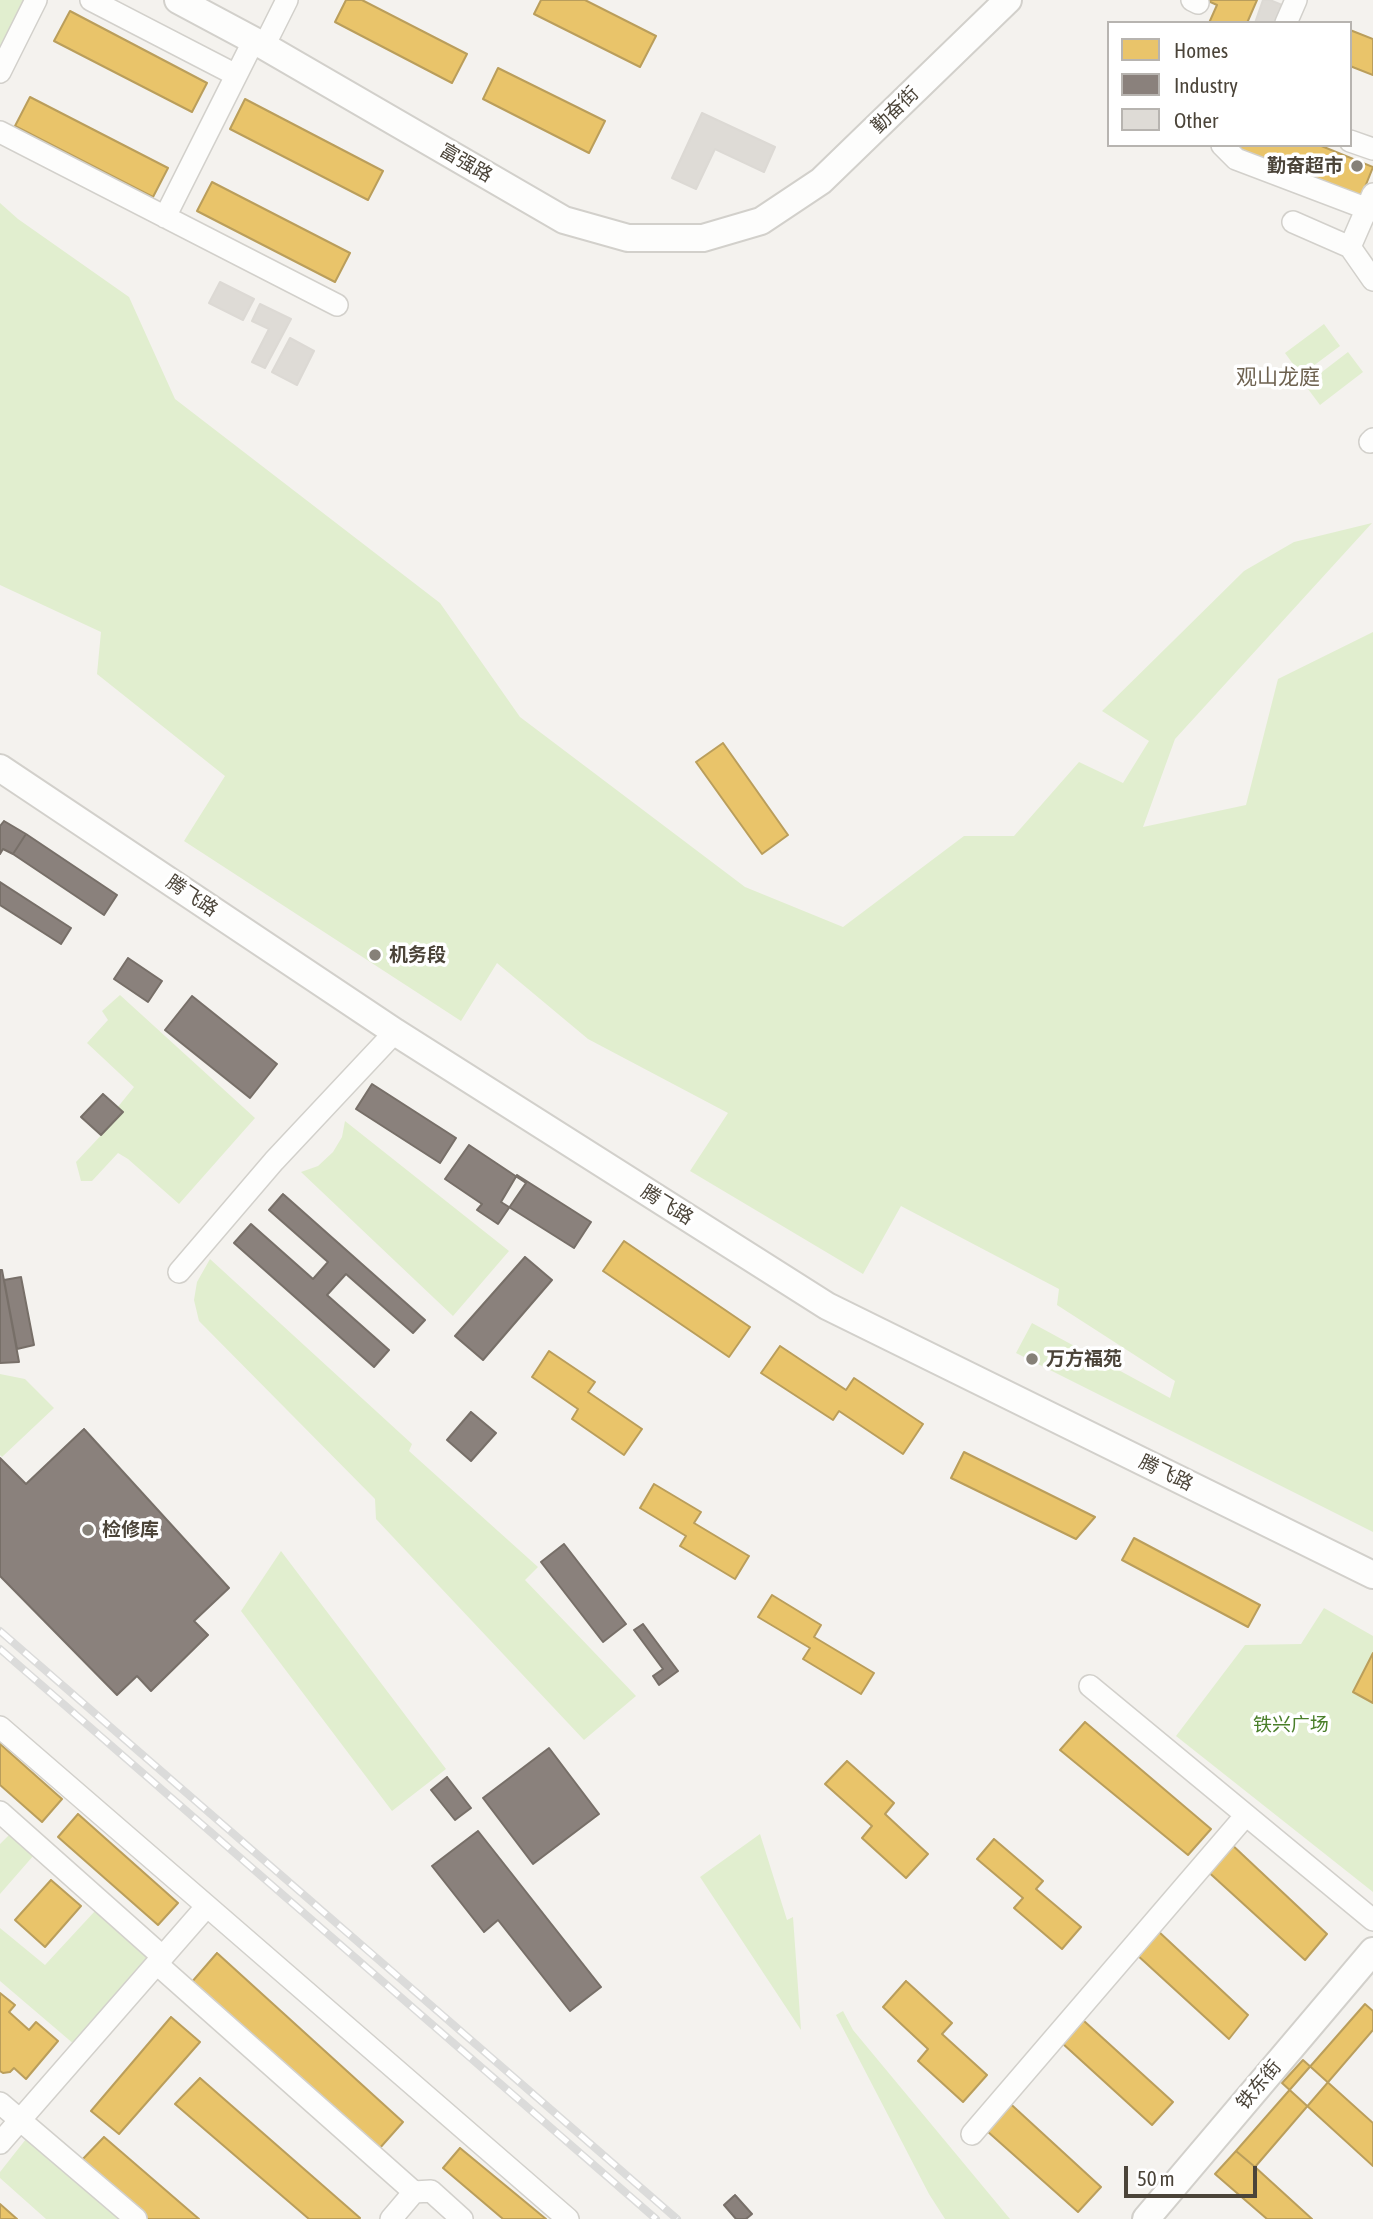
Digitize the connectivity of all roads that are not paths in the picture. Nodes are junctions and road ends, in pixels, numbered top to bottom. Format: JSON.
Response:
{"nodes":[{"id":1,"x":36,"y":0,"type":"edge"},
{"id":2,"x":91,"y":0,"type":"edge"},
{"id":3,"x":178,"y":0,"type":"edge"},
{"id":4,"x":288,"y":0,"type":"edge"},
{"id":5,"x":1008,"y":0,"type":"edge"},
{"id":6,"x":1296,"y":0,"type":"edge"},
{"id":7,"x":1287,"y":21,"type":"edge"},
{"id":8,"x":259,"y":43,"type":"junction"},
{"id":9,"x":0,"y":72,"type":"edge"},
{"id":10,"x":236,"y":75,"type":"junction"},
{"id":11,"x":0,"y":132,"type":"edge"},
{"id":12,"x":1352,"y":142,"type":"edge"},
{"id":13,"x":1224,"y":147,"type":"edge"},
{"id":14,"x":1373,"y":149,"type":"edge"},
{"id":15,"x":1371,"y":205,"type":"edge"},
{"id":16,"x":775,"y":212,"type":"joint"},
{"id":17,"x":165,"y":217,"type":"junction"},
{"id":18,"x":1293,"y":222,"type":"dead end"},
{"id":19,"x":1350,"y":247,"type":"junction"},
{"id":20,"x":1373,"y":280,"type":"edge"},
{"id":21,"x":337,"y":305,"type":"dead end"},
{"id":22,"x":0,"y":768,"type":"edge"},
{"id":23,"x":395,"y":1032,"type":"junction"},
{"id":24,"x":179,"y":1272,"type":"dead end"},
{"id":25,"x":1373,"y":1575,"type":"edge"},
{"id":26,"x":1090,"y":1686,"type":"dead end"},
{"id":27,"x":0,"y":1727,"type":"edge"},
{"id":28,"x":0,"y":1812,"type":"edge"},
{"id":29,"x":1245,"y":1815,"type":"junction"},
{"id":30,"x":207,"y":1906,"type":"junction"},
{"id":31,"x":1373,"y":1920,"type":"edge"},
{"id":32,"x":1373,"y":1951,"type":"edge"},
{"id":33,"x":160,"y":1961,"type":"junction"},
{"id":34,"x":0,"y":2103,"type":"edge"},
{"id":35,"x":21,"y":2120,"type":"junction"},
{"id":36,"x":972,"y":2134,"type":"dead end"},
{"id":37,"x":0,"y":2143,"type":"edge"},
{"id":38,"x":414,"y":2193,"type":"junction"},
{"id":39,"x":136,"y":2219,"type":"edge"},
{"id":40,"x":391,"y":2219,"type":"edge"},
{"id":41,"x":461,"y":2219,"type":"edge"},
{"id":42,"x":568,"y":2219,"type":"edge"},
{"id":43,"x":1146,"y":2219,"type":"edge"}],
"edges":[{"from":1,"to":9,"type":"street"},
{"from":2,"to":10,"type":"street"},
{"from":3,"to":8,"type":"street","name":"富强路"},
{"from":4,"to":8,"type":"street"},
{"from":5,"to":16,"type":"street","name":"勤奋街"},
{"from":6,"to":7,"type":"street"},
{"from":8,"to":10,"type":"street"},
{"from":8,"to":16,"type":"street","name":"富强路"},
{"from":10,"to":17,"type":"street"},
{"from":11,"to":17,"type":"street"},
{"from":12,"to":14,"type":"street"},
{"from":13,"to":15,"type":"street"},
{"from":15,"to":19,"type":"street"},
{"from":17,"to":21,"type":"street"},
{"from":18,"to":19,"type":"street"},
{"from":19,"to":20,"type":"street"},
{"from":22,"to":23,"type":"street","name":"腾飞路"},
{"from":23,"to":24,"type":"street"},
{"from":23,"to":25,"type":"street","name":"腾飞路"},
{"from":26,"to":29,"type":"street"},
{"from":27,"to":30,"type":"street"},
{"from":28,"to":33,"type":"street"},
{"from":29,"to":31,"type":"street"},
{"from":29,"to":36,"type":"street"},
{"from":30,"to":33,"type":"street"},
{"from":30,"to":42,"type":"street"},
{"from":32,"to":43,"type":"street","name":"铁东街"},
{"from":33,"to":35,"type":"street"},
{"from":33,"to":38,"type":"street"},
{"from":34,"to":35,"type":"street"},
{"from":35,"to":37,"type":"street"},
{"from":35,"to":39,"type":"street"},
{"from":38,"to":40,"type":"street"},
{"from":38,"to":41,"type":"street"}]}
